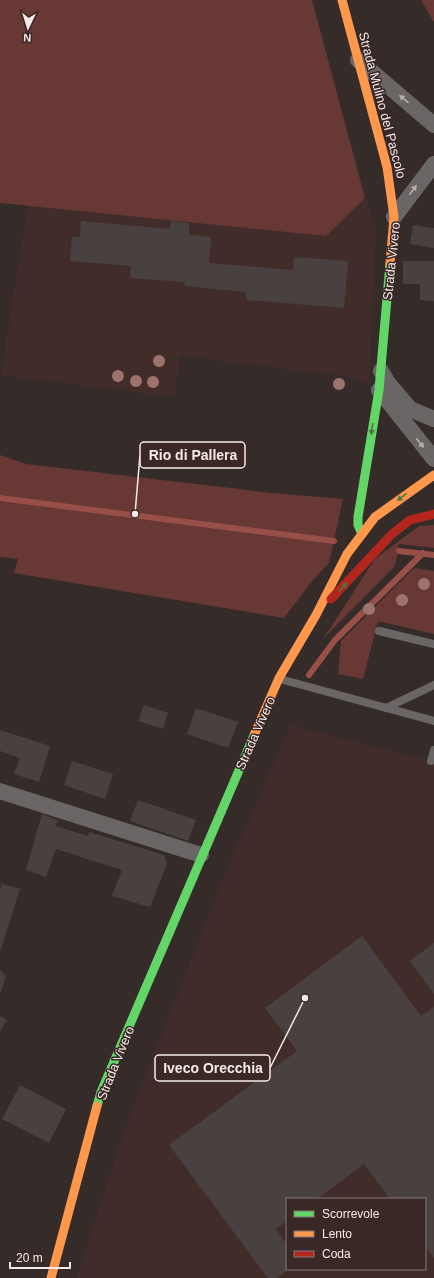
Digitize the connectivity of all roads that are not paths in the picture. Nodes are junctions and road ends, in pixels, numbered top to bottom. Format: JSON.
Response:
{"nodes":[{"id":1,"x":342,"y":0,"type":"edge"},
{"id":2,"x":358,"y":60,"type":"junction"},
{"id":3,"x":434,"y":125,"type":"edge"},
{"id":4,"x":434,"y":164,"type":"edge"},
{"id":5,"x":394,"y":217,"type":"junction"},
{"id":6,"x":381,"y":371,"type":"junction"},
{"id":7,"x":378,"y":390,"type":"junction"},
{"id":8,"x":434,"y":419,"type":"edge"},
{"id":9,"x":434,"y":459,"type":"edge"},
{"id":10,"x":434,"y":475,"type":"edge"},
{"id":11,"x":434,"y":514,"type":"edge"},
{"id":12,"x":362,"y":534,"type":"junction"},
{"id":13,"x":316,"y":615,"type":"junction"},
{"id":14,"x":379,"y":631,"type":"dead end"},
{"id":15,"x":434,"y":644,"type":"edge"},
{"id":16,"x":279,"y":678,"type":"junction"},
{"id":17,"x":434,"y":685,"type":"edge"},
{"id":18,"x":386,"y":708,"type":"junction"},
{"id":19,"x":434,"y":721,"type":"edge"},
{"id":20,"x":434,"y":750,"type":"edge"},
{"id":21,"x":431,"y":761,"type":"dead end"},
{"id":22,"x":0,"y":791,"type":"edge"},
{"id":23,"x":201,"y":855,"type":"junction"},
{"id":24,"x":51,"y":1278,"type":"edge"}],
"edges":[{"from":1,"to":2,"type":"street","name":"Strada Mulino del Pascolo"},
{"from":3,"to":2,"type":"street","one_way":true},
{"from":2,"to":5,"type":"street","name":"Strada Mulino del Pascolo"},
{"from":5,"to":4,"type":"street","name":"Strada Vivero","one_way":true},
{"from":5,"to":6,"type":"street","name":"Strada Vivero"},
{"from":6,"to":7,"type":"street","name":"Strada Vivero"},
{"from":6,"to":8,"type":"street"},
{"from":7,"to":9,"type":"street","one_way":true},
{"from":7,"to":12,"type":"street","name":"Strada Vivero","one_way":true},
{"from":10,"to":12,"type":"street","name":"Strada Vivero","one_way":true},
{"from":13,"to":11,"type":"street","name":"Strada Vivero","one_way":true},
{"from":12,"to":13,"type":"street","name":"Strada Vivero"},
{"from":13,"to":16,"type":"street","name":"Strada Vivero"},
{"from":14,"to":15,"type":"lane"},
{"from":16,"to":18,"type":"lane"},
{"from":16,"to":23,"type":"street","name":"Strada Vivero"},
{"from":17,"to":18,"type":"lane"},
{"from":18,"to":19,"type":"lane"},
{"from":20,"to":21,"type":"lane"},
{"from":22,"to":23,"type":"street"},
{"from":23,"to":24,"type":"street","name":"Strada Vivero"}]}
